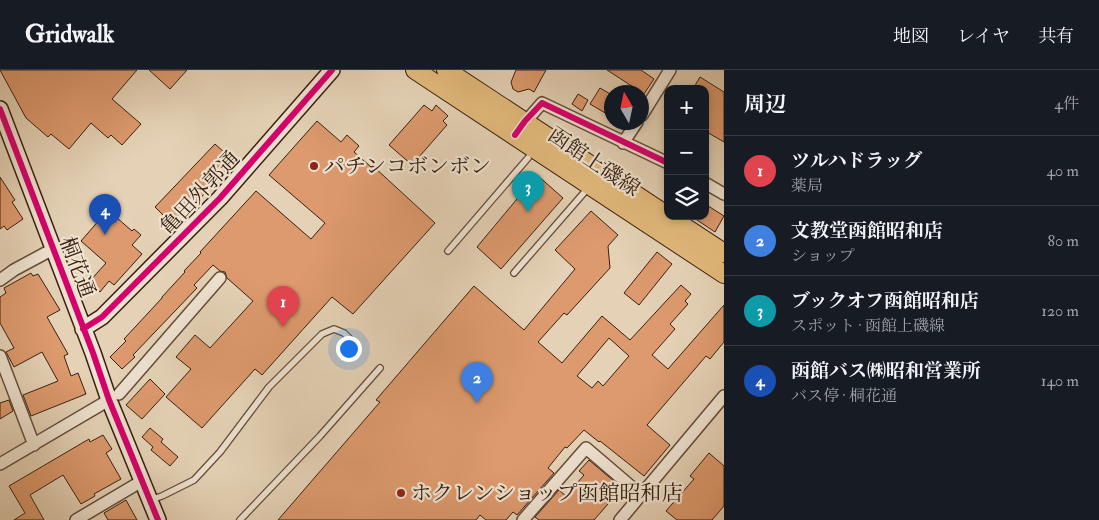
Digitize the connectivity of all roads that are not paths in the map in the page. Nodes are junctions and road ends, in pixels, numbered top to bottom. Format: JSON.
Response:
{"nodes":[{"id":1,"x":332,"y":70,"type":"edge"},
{"id":2,"x":415,"y":70,"type":"edge"},
{"id":3,"x":446,"y":70,"type":"edge"},
{"id":4,"x":670,"y":70,"type":"edge"},
{"id":5,"x":649,"y":104,"type":"edge"},
{"id":6,"x":0,"y":108,"type":"edge"},
{"id":7,"x":520,"y":128,"type":"junction"},
{"id":8,"x":631,"y":130,"type":"edge"},
{"id":9,"x":624,"y":143,"type":"junction"},
{"id":10,"x":528,"y":158,"type":"dead end"},
{"id":11,"x":664,"y":161,"type":"edge"},
{"id":12,"x":709,"y":185,"type":"edge"},
{"id":13,"x":590,"y":186,"type":"junction"},
{"id":14,"x":724,"y":194,"type":"edge"},
{"id":15,"x":52,"y":249,"type":"junction"},
{"id":16,"x":448,"y":251,"type":"dead end"},
{"id":17,"x":724,"y":254,"type":"edge"},
{"id":18,"x":514,"y":273,"type":"dead end"},
{"id":19,"x":724,"y":274,"type":"edge"},
{"id":20,"x":220,"y":278,"type":"dead end"},
{"id":21,"x":0,"y":280,"type":"edge"},
{"id":22,"x":83,"y":329,"type":"junction"},
{"id":23,"x":356,"y":345,"type":"dead end"},
{"id":24,"x":0,"y":356,"type":"edge"},
{"id":25,"x":380,"y":368,"type":"dead end"},
{"id":26,"x":4,"y":382,"type":"edge"},
{"id":27,"x":724,"y":396,"type":"edge"},
{"id":28,"x":114,"y":397,"type":"junction"},
{"id":29,"x":34,"y":445,"type":"junction"},
{"id":30,"x":0,"y":464,"type":"edge"},
{"id":31,"x":142,"y":481,"type":"junction"},
{"id":32,"x":641,"y":495,"type":"junction"},
{"id":33,"x":150,"y":500,"type":"junction"},
{"id":34,"x":76,"y":520,"type":"edge"},
{"id":35,"x":158,"y":520,"type":"edge"},
{"id":36,"x":240,"y":520,"type":"edge"},
{"id":37,"x":524,"y":520,"type":"edge"},
{"id":38,"x":620,"y":520,"type":"edge"}],
"edges":[{"from":1,"to":22,"type":"street","name":"亀田外郭通"},
{"from":2,"to":7,"type":"main road","name":"函館上磯線"},
{"from":3,"to":7,"type":"main road","name":"函館上磯線"},
{"from":4,"to":5,"type":"street"},
{"from":6,"to":15,"type":"street","name":"桐花通"},
{"from":7,"to":9,"type":"street"},
{"from":7,"to":13,"type":"main road","name":"函館上磯線"},
{"from":7,"to":17,"type":"main road","name":"函館上磯線"},
{"from":8,"to":9,"type":"street"},
{"from":9,"to":11,"type":"street"},
{"from":10,"to":16,"type":"lane"},
{"from":12,"to":14,"type":"street"},
{"from":13,"to":18,"type":"lane"},
{"from":13,"to":19,"type":"main road","name":"函館上磯線"},
{"from":15,"to":21,"type":"street"},
{"from":15,"to":22,"type":"street","name":"桐花通"},
{"from":20,"to":28,"type":"street"},
{"from":22,"to":28,"type":"street","name":"桐花通"},
{"from":23,"to":33,"type":"lane"},
{"from":24,"to":26,"type":"street"},
{"from":25,"to":36,"type":"lane"},
{"from":26,"to":29,"type":"street"},
{"from":27,"to":32,"type":"street"},
{"from":28,"to":29,"type":"street"},
{"from":28,"to":31,"type":"street","name":"桐花通"},
{"from":29,"to":30,"type":"street"},
{"from":31,"to":33,"type":"street","name":"桐花通"},
{"from":31,"to":34,"type":"street"},
{"from":32,"to":37,"type":"street"},
{"from":32,"to":38,"type":"street"},
{"from":33,"to":35,"type":"street","name":"桐花通"}]}
